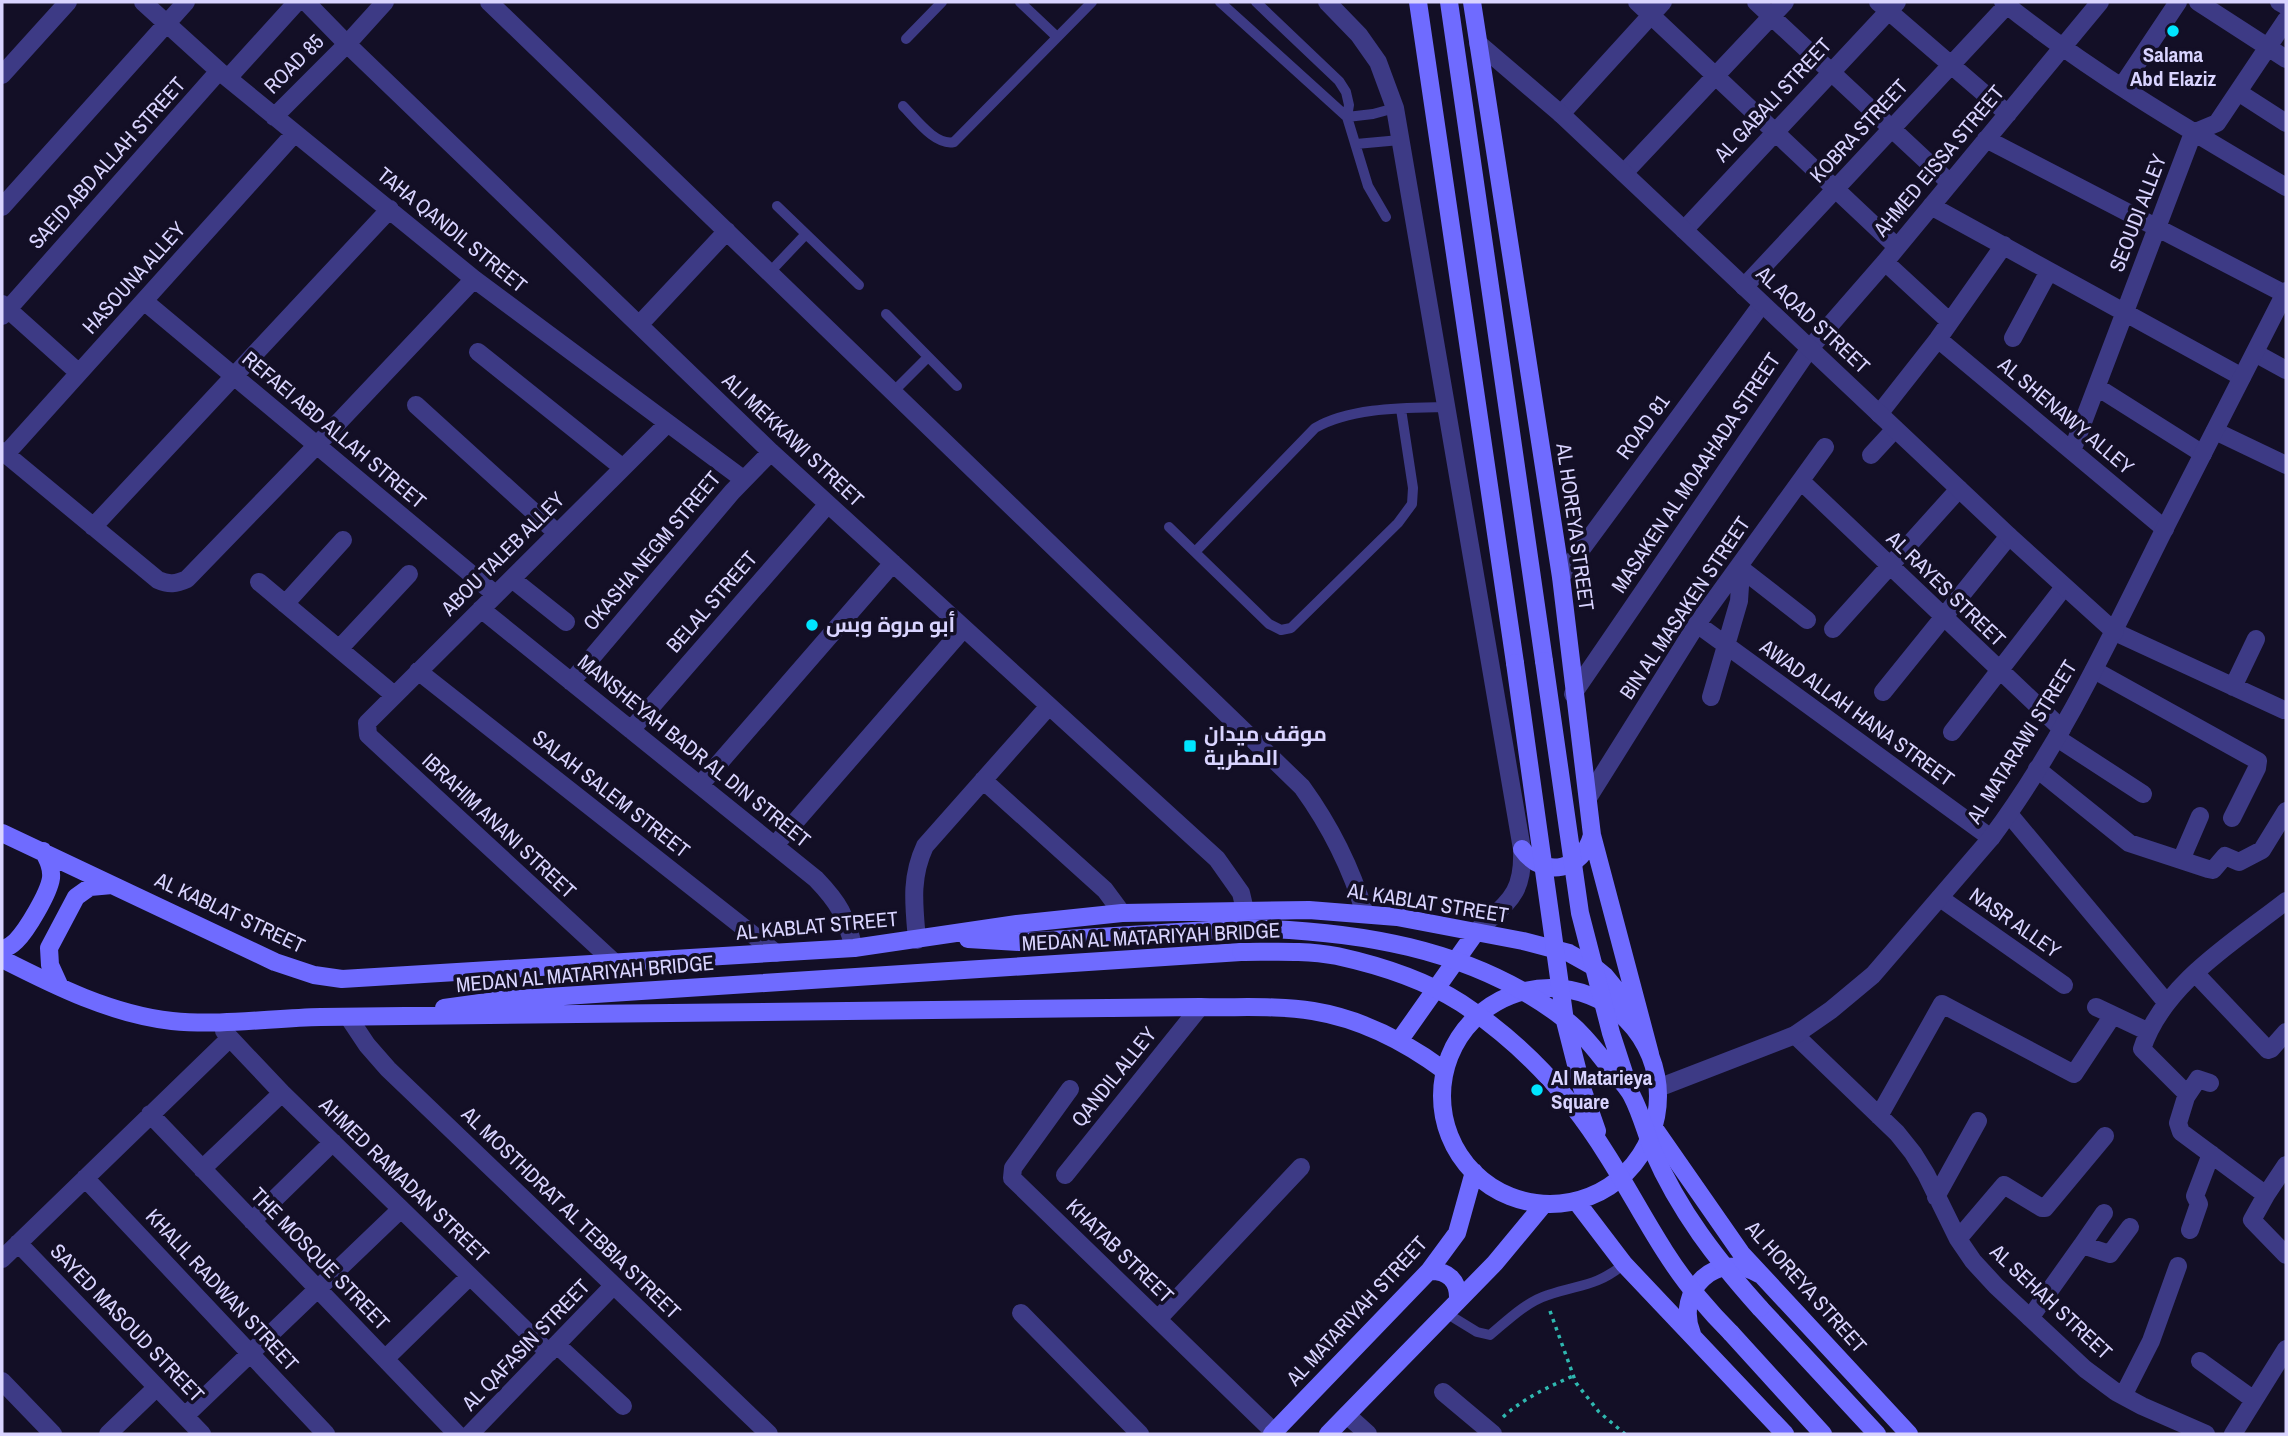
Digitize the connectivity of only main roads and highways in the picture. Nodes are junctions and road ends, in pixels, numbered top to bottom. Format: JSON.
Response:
{"nodes":[{"id":1,"x":1418,"y":2,"type":"edge"},
{"id":2,"x":1449,"y":2,"type":"edge"},
{"id":3,"x":1472,"y":2,"type":"edge"},
{"id":4,"x":2,"y":832,"type":"edge"},
{"id":5,"x":1592,"y":835,"type":"junction"},
{"id":6,"x":1522,"y":849,"type":"road end"},
{"id":7,"x":43,"y":851,"type":"junction"},
{"id":8,"x":119,"y":887,"type":"junction"},
{"id":9,"x":1243,"y":919,"type":"junction"},
{"id":10,"x":1476,"y":932,"type":"junction"},
{"id":11,"x":943,"y":936,"type":"junction"},
{"id":12,"x":2,"y":950,"type":"edge"},
{"id":13,"x":2,"y":959,"type":"edge"},
{"id":14,"x":60,"y":987,"type":"junction"},
{"id":15,"x":396,"y":1017,"type":"junction"},
{"id":16,"x":1628,"y":1021,"type":"junction"},
{"id":17,"x":1399,"y":1041,"type":"junction"},
{"id":18,"x":1650,"y":1054,"type":"junction"},
{"id":19,"x":1445,"y":1071,"type":"junction"},
{"id":20,"x":1632,"y":1095,"type":"junction"},
{"id":21,"x":1654,"y":1128,"type":"junction"},
{"id":22,"x":1606,"y":1152,"type":"junction"},
{"id":23,"x":1474,"y":1172,"type":"junction"},
{"id":24,"x":1576,"y":1201,"type":"junction"},
{"id":25,"x":1544,"y":1204,"type":"junction"},
{"id":26,"x":1429,"y":1271,"type":"junction"},
{"id":27,"x":1762,"y":1276,"type":"junction"},
{"id":28,"x":1452,"y":1307,"type":"junction"},
{"id":29,"x":1693,"y":1335,"type":"junction"},
{"id":30,"x":1273,"y":1433,"type":"edge"},
{"id":31,"x":1328,"y":1434,"type":"edge"},
{"id":32,"x":1785,"y":1434,"type":"edge"},
{"id":33,"x":1823,"y":1434,"type":"edge"},
{"id":34,"x":1877,"y":1434,"type":"edge"},
{"id":35,"x":1909,"y":1434,"type":"edge"}],
"edges":[{"from":1,"to":22,"type":"main road","bridge":true},
{"from":2,"to":20,"type":"main road","bridge":true},
{"from":3,"to":5,"type":"main road","name":"AL HOREYA STREET"},
{"from":4,"to":7,"type":"main road","name":"AL KABLAT STREET"},
{"from":5,"to":6,"type":"main road"},
{"from":5,"to":18,"type":"main road","name":"AL HOREYA STREET"},
{"from":7,"to":8,"type":"main road","name":"AL KABLAT STREET"},
{"from":7,"to":12,"type":"main road"},
{"from":8,"to":11,"type":"main road","name":"AL KABLAT STREET"},
{"from":8,"to":14,"type":"main road"},
{"from":9,"to":10,"type":"main road","name":"AL KABLAT STREET"},
{"from":9,"to":11,"type":"main road","name":"MEDAN AL MATARIYAH BRIDGE"},
{"from":9,"to":11,"type":"main road","name":"AL KABLAT STREET"},
{"from":9,"to":20,"type":"main road","name":"MEDAN AL MATARIYAH BRIDGE","bridge":true},
{"from":10,"to":16,"type":"main road","name":"AL KABLAT STREET"},
{"from":10,"to":17,"type":"main road"},
{"from":13,"to":14,"type":"main road"},
{"from":14,"to":15,"type":"main road"},
{"from":15,"to":17,"type":"main road"},
{"from":15,"to":22,"type":"main road","name":"MEDAN AL MATARIYAH BRIDGE","bridge":true},
{"from":16,"to":18,"type":"main road"},
{"from":16,"to":19,"type":"main road"},
{"from":17,"to":19,"type":"main road"},
{"from":18,"to":21,"type":"main road"},
{"from":19,"to":23,"type":"main road"},
{"from":20,"to":34,"type":"main road","name":"MEDAN AL MATARIYAH BRIDGE","bridge":true},
{"from":21,"to":24,"type":"main road"},
{"from":21,"to":27,"type":"main road","name":"AL HOREYA STREET"},
{"from":22,"to":33,"type":"main road","name":"MEDAN AL MATARIYAH BRIDGE","bridge":true},
{"from":23,"to":25,"type":"main road"},
{"from":23,"to":26,"type":"main road","name":"AL MATARIYAH STREET"},
{"from":24,"to":25,"type":"main road"},
{"from":24,"to":29,"type":"main road"},
{"from":25,"to":28,"type":"main road"},
{"from":26,"to":28,"type":"main road"},
{"from":26,"to":30,"type":"main road","name":"AL MATARIYAH STREET"},
{"from":27,"to":29,"type":"main road"},
{"from":27,"to":35,"type":"main road","name":"AL HOREYA STREET"},
{"from":28,"to":31,"type":"main road"},
{"from":29,"to":32,"type":"main road"}]}
